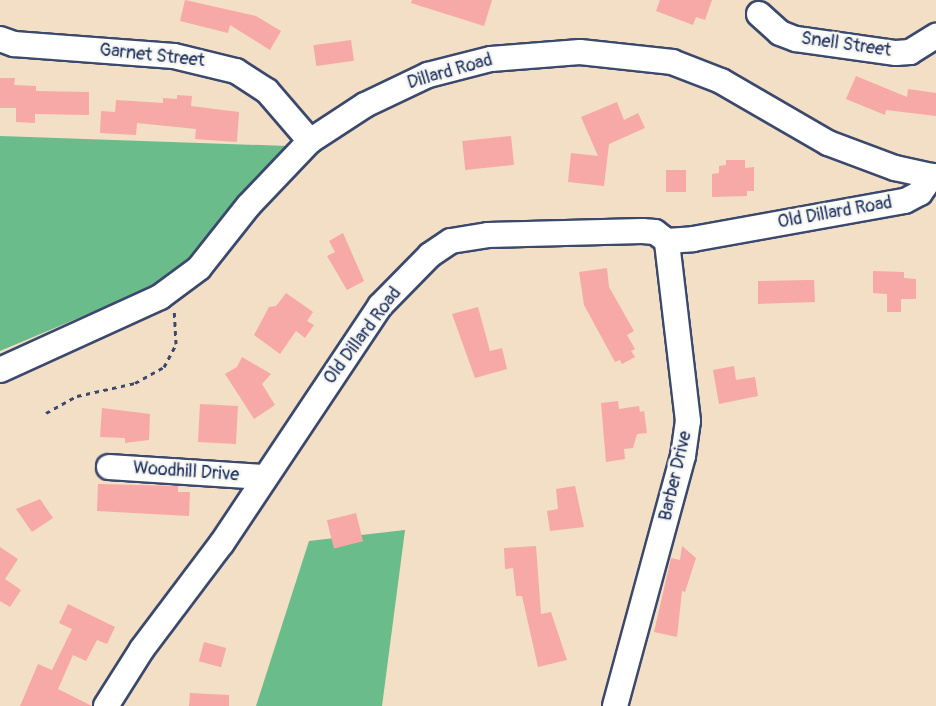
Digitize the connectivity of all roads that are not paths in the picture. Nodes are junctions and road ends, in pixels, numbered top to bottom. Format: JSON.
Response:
{"nodes":[{"id":1,"x":759,"y":14,"type":"dead end"},
{"id":2,"x":936,"y":36,"type":"edge"},
{"id":3,"x":0,"y":39,"type":"edge"},
{"id":4,"x":310,"y":141,"type":"junction"},
{"id":5,"x":934,"y":177,"type":"edge"},
{"id":6,"x":667,"y":241,"type":"junction"},
{"id":7,"x":0,"y":370,"type":"edge"},
{"id":8,"x":109,"y":467,"type":"dead end"},
{"id":9,"x":263,"y":477,"type":"junction"},
{"id":10,"x":106,"y":706,"type":"edge"},
{"id":11,"x":615,"y":706,"type":"edge"}],
"edges":[{"from":1,"to":2,"type":"street","name":"Snell Street"},
{"from":3,"to":4,"type":"street","name":"Garnet Street"},
{"from":4,"to":5,"type":"street","name":"Dillard Road"},
{"from":4,"to":7,"type":"street","name":"Dillard Road"},
{"from":5,"to":6,"type":"street","name":"Old Dillard Road"},
{"from":6,"to":9,"type":"street","name":"Old Dillard Road"},
{"from":6,"to":11,"type":"street","name":"Barber Drive"},
{"from":8,"to":9,"type":"street","name":"Woodhill Drive"},
{"from":9,"to":10,"type":"street","name":"Old Dillard Road"}]}
